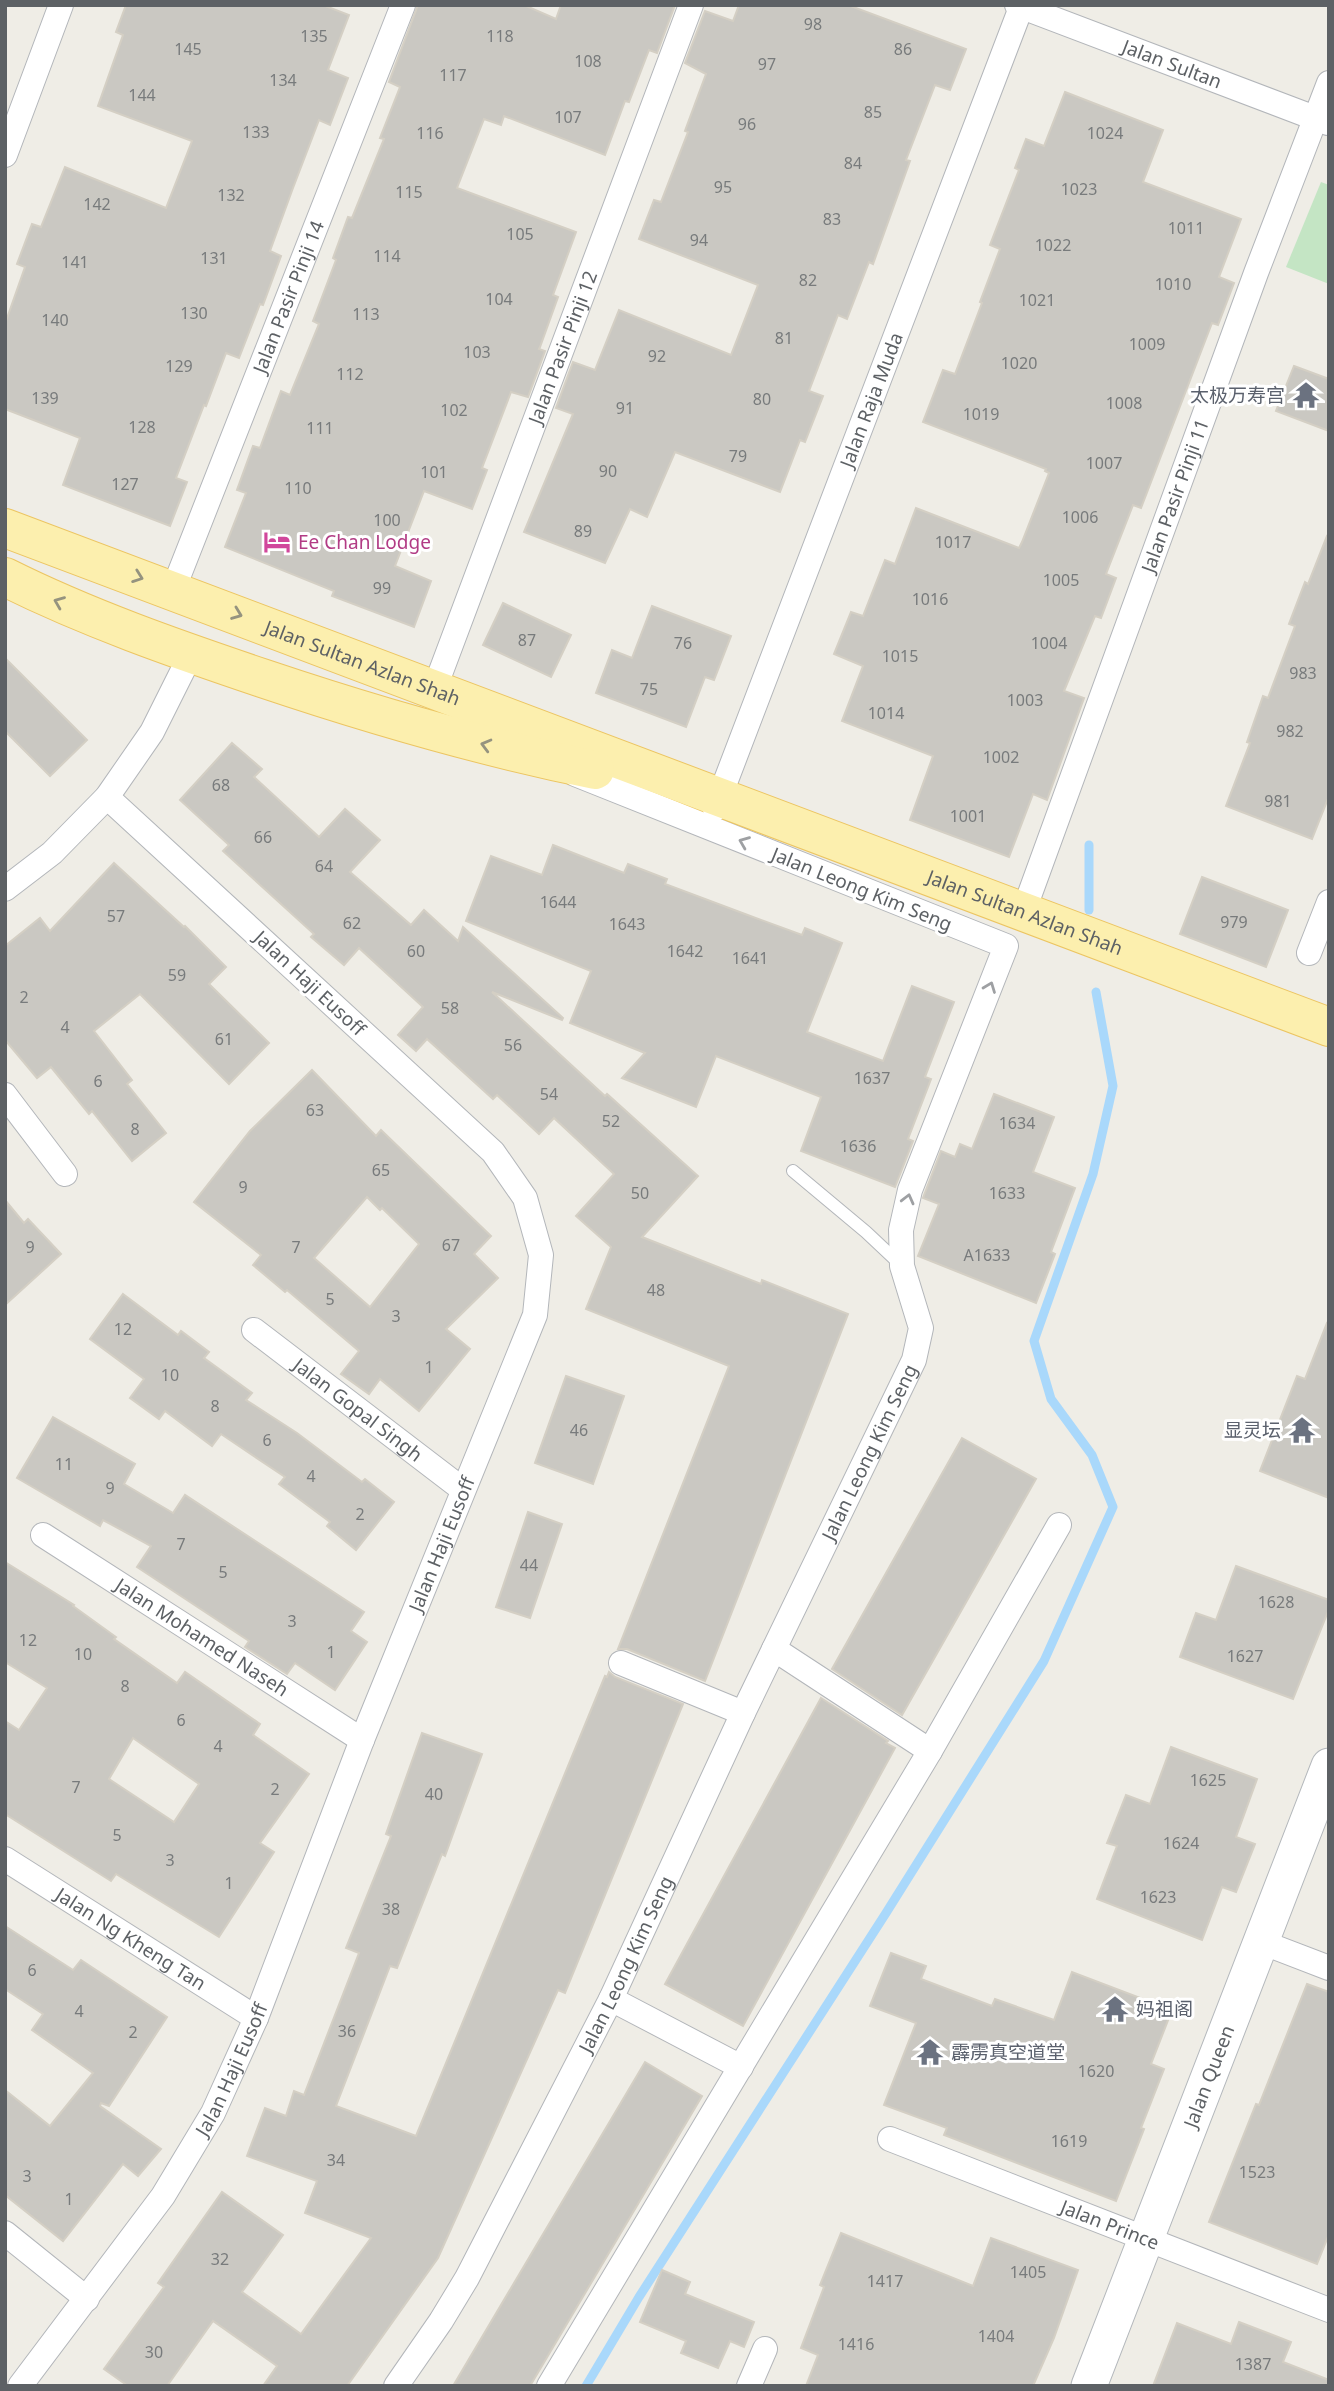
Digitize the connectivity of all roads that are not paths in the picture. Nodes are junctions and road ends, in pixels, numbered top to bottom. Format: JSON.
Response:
{"nodes":[{"id":1,"x":61,"y":5,"type":"edge"},
{"id":2,"x":403,"y":5,"type":"edge"},
{"id":3,"x":691,"y":5,"type":"edge"},
{"id":4,"x":1020,"y":6,"type":"edge"},
{"id":5,"x":1329,"y":83,"type":"edge"},
{"id":6,"x":1322,"y":121,"type":"edge"},
{"id":7,"x":5,"y":155,"type":"edge"},
{"id":8,"x":5,"y":528,"type":"edge"},
{"id":9,"x":5,"y":545,"type":"edge"},
{"id":10,"x":5,"y":577,"type":"edge"},
{"id":11,"x":173,"y":590,"type":"junction"},
{"id":12,"x":191,"y":654,"type":"junction"},
{"id":13,"x":434,"y":690,"type":"junction"},
{"id":14,"x":107,"y":797,"type":"junction"},
{"id":15,"x":714,"y":812,"type":"junction"},
{"id":16,"x":5,"y":889,"type":"edge"},
{"id":17,"x":1329,"y":902,"type":"edge"},
{"id":18,"x":1024,"y":911,"type":"junction"},
{"id":19,"x":1309,"y":953,"type":"dead end"},
{"id":20,"x":1329,"y":1027,"type":"edge"},
{"id":21,"x":5,"y":1095,"type":"edge"},
{"id":22,"x":793,"y":1171,"type":"dead end"},
{"id":23,"x":65,"y":1174,"type":"dead end"},
{"id":24,"x":902,"y":1266,"type":"junction"},
{"id":25,"x":254,"y":1330,"type":"dead end"},
{"id":26,"x":462,"y":1489,"type":"junction"},
{"id":27,"x":1059,"y":1525,"type":"dead end"},
{"id":28,"x":43,"y":1535,"type":"dead end"},
{"id":29,"x":774,"y":1649,"type":"junction"},
{"id":30,"x":621,"y":1663,"type":"dead end"},
{"id":31,"x":743,"y":1713,"type":"junction"},
{"id":32,"x":362,"y":1740,"type":"junction"},
{"id":33,"x":930,"y":1751,"type":"junction"},
{"id":34,"x":1329,"y":1766,"type":"edge"},
{"id":35,"x":5,"y":1859,"type":"edge"},
{"id":36,"x":1261,"y":1942,"type":"junction"},
{"id":37,"x":1329,"y":1968,"type":"edge"},
{"id":38,"x":611,"y":1998,"type":"junction"},
{"id":39,"x":256,"y":2018,"type":"junction"},
{"id":40,"x":741,"y":2067,"type":"junction"},
{"id":41,"x":890,"y":2139,"type":"dead end"},
{"id":42,"x":5,"y":2233,"type":"edge"},
{"id":43,"x":1146,"y":2240,"type":"junction"},
{"id":44,"x":87,"y":2299,"type":"junction"},
{"id":45,"x":1329,"y":2310,"type":"edge"},
{"id":46,"x":765,"y":2349,"type":"dead end"},
{"id":47,"x":20,"y":2386,"type":"edge"},
{"id":48,"x":396,"y":2386,"type":"edge"},
{"id":49,"x":549,"y":2386,"type":"edge"},
{"id":50,"x":749,"y":2386,"type":"edge"},
{"id":51,"x":1090,"y":2386,"type":"edge"}],
"edges":[{"from":1,"to":7,"type":"street"},
{"from":2,"to":11,"type":"street","name":"Jalan Pasir Pinji 14"},
{"from":3,"to":13,"type":"street","name":"Jalan Pasir Pinji 12"},
{"from":4,"to":6,"type":"street","name":"Jalan Sultan"},
{"from":4,"to":15,"type":"street","name":"Jalan Raja Muda"},
{"from":5,"to":6,"type":"street","name":"Jalan Pasir Pinji 11"},
{"from":6,"to":18,"type":"street","name":"Jalan Pasir Pinji 11"},
{"from":8,"to":11,"type":"main road","name":"Jalan Sultan Azlan Shah","one_way":true},
{"from":9,"to":12,"type":"main road"},
{"from":12,"to":10,"type":"main road","name":"Jalan Sultan Azlan Shah","one_way":true},
{"from":11,"to":13,"type":"main road","name":"Jalan Sultan Azlan Shah","one_way":true},
{"from":12,"to":13,"type":"main road"},
{"from":12,"to":14,"type":"street"},
{"from":15,"to":12,"type":"main road","name":"Jalan Sultan Azlan Shah","one_way":true},
{"from":13,"to":15,"type":"main road","name":"Jalan Sultan Azlan Shah"},
{"from":14,"to":16,"type":"street"},
{"from":14,"to":26,"type":"street","name":"Jalan Haji Eusoff"},
{"from":15,"to":18,"type":"main road","name":"Jalan Sultan Azlan Shah"},
{"from":24,"to":15,"type":"street","name":"Jalan Leong Kim Seng","one_way":true},
{"from":17,"to":19,"type":"street"},
{"from":18,"to":20,"type":"main road","name":"Jalan Sultan Azlan Shah"},
{"from":21,"to":23,"type":"street"},
{"from":22,"to":24,"type":"lane"},
{"from":24,"to":29,"type":"street","name":"Jalan Leong Kim Seng"},
{"from":25,"to":26,"type":"street","name":"Jalan Gopal Singh"},
{"from":26,"to":32,"type":"street","name":"Jalan Haji Eusoff"},
{"from":27,"to":33,"type":"street"},
{"from":28,"to":32,"type":"street","name":"Jalan Mohamed Naseh"},
{"from":29,"to":31,"type":"street","name":"Jalan Leong Kim Seng"},
{"from":29,"to":33,"type":"street"},
{"from":30,"to":31,"type":"street"},
{"from":31,"to":38,"type":"street","name":"Jalan Leong Kim Seng"},
{"from":32,"to":39,"type":"street","name":"Jalan Haji Eusoff"},
{"from":33,"to":40,"type":"street"},
{"from":34,"to":36,"type":"main road","name":"Jalan Queen"},
{"from":35,"to":39,"type":"street","name":"Jalan Ng Kheng Tan"},
{"from":36,"to":37,"type":"street"},
{"from":36,"to":43,"type":"main road","name":"Jalan Queen"},
{"from":38,"to":40,"type":"street"},
{"from":38,"to":48,"type":"street","name":"Jalan Leong Kim Seng"},
{"from":39,"to":44,"type":"street","name":"Jalan Haji Eusoff"},
{"from":40,"to":49,"type":"street"},
{"from":41,"to":43,"type":"street","name":"Jalan Prince"},
{"from":42,"to":44,"type":"street"},
{"from":43,"to":45,"type":"street","name":"Jalan Prince"},
{"from":43,"to":51,"type":"main road","name":"Jalan Queen"},
{"from":44,"to":47,"type":"street","name":"Jalan Haji Eusoff"},
{"from":46,"to":50,"type":"street"}]}
